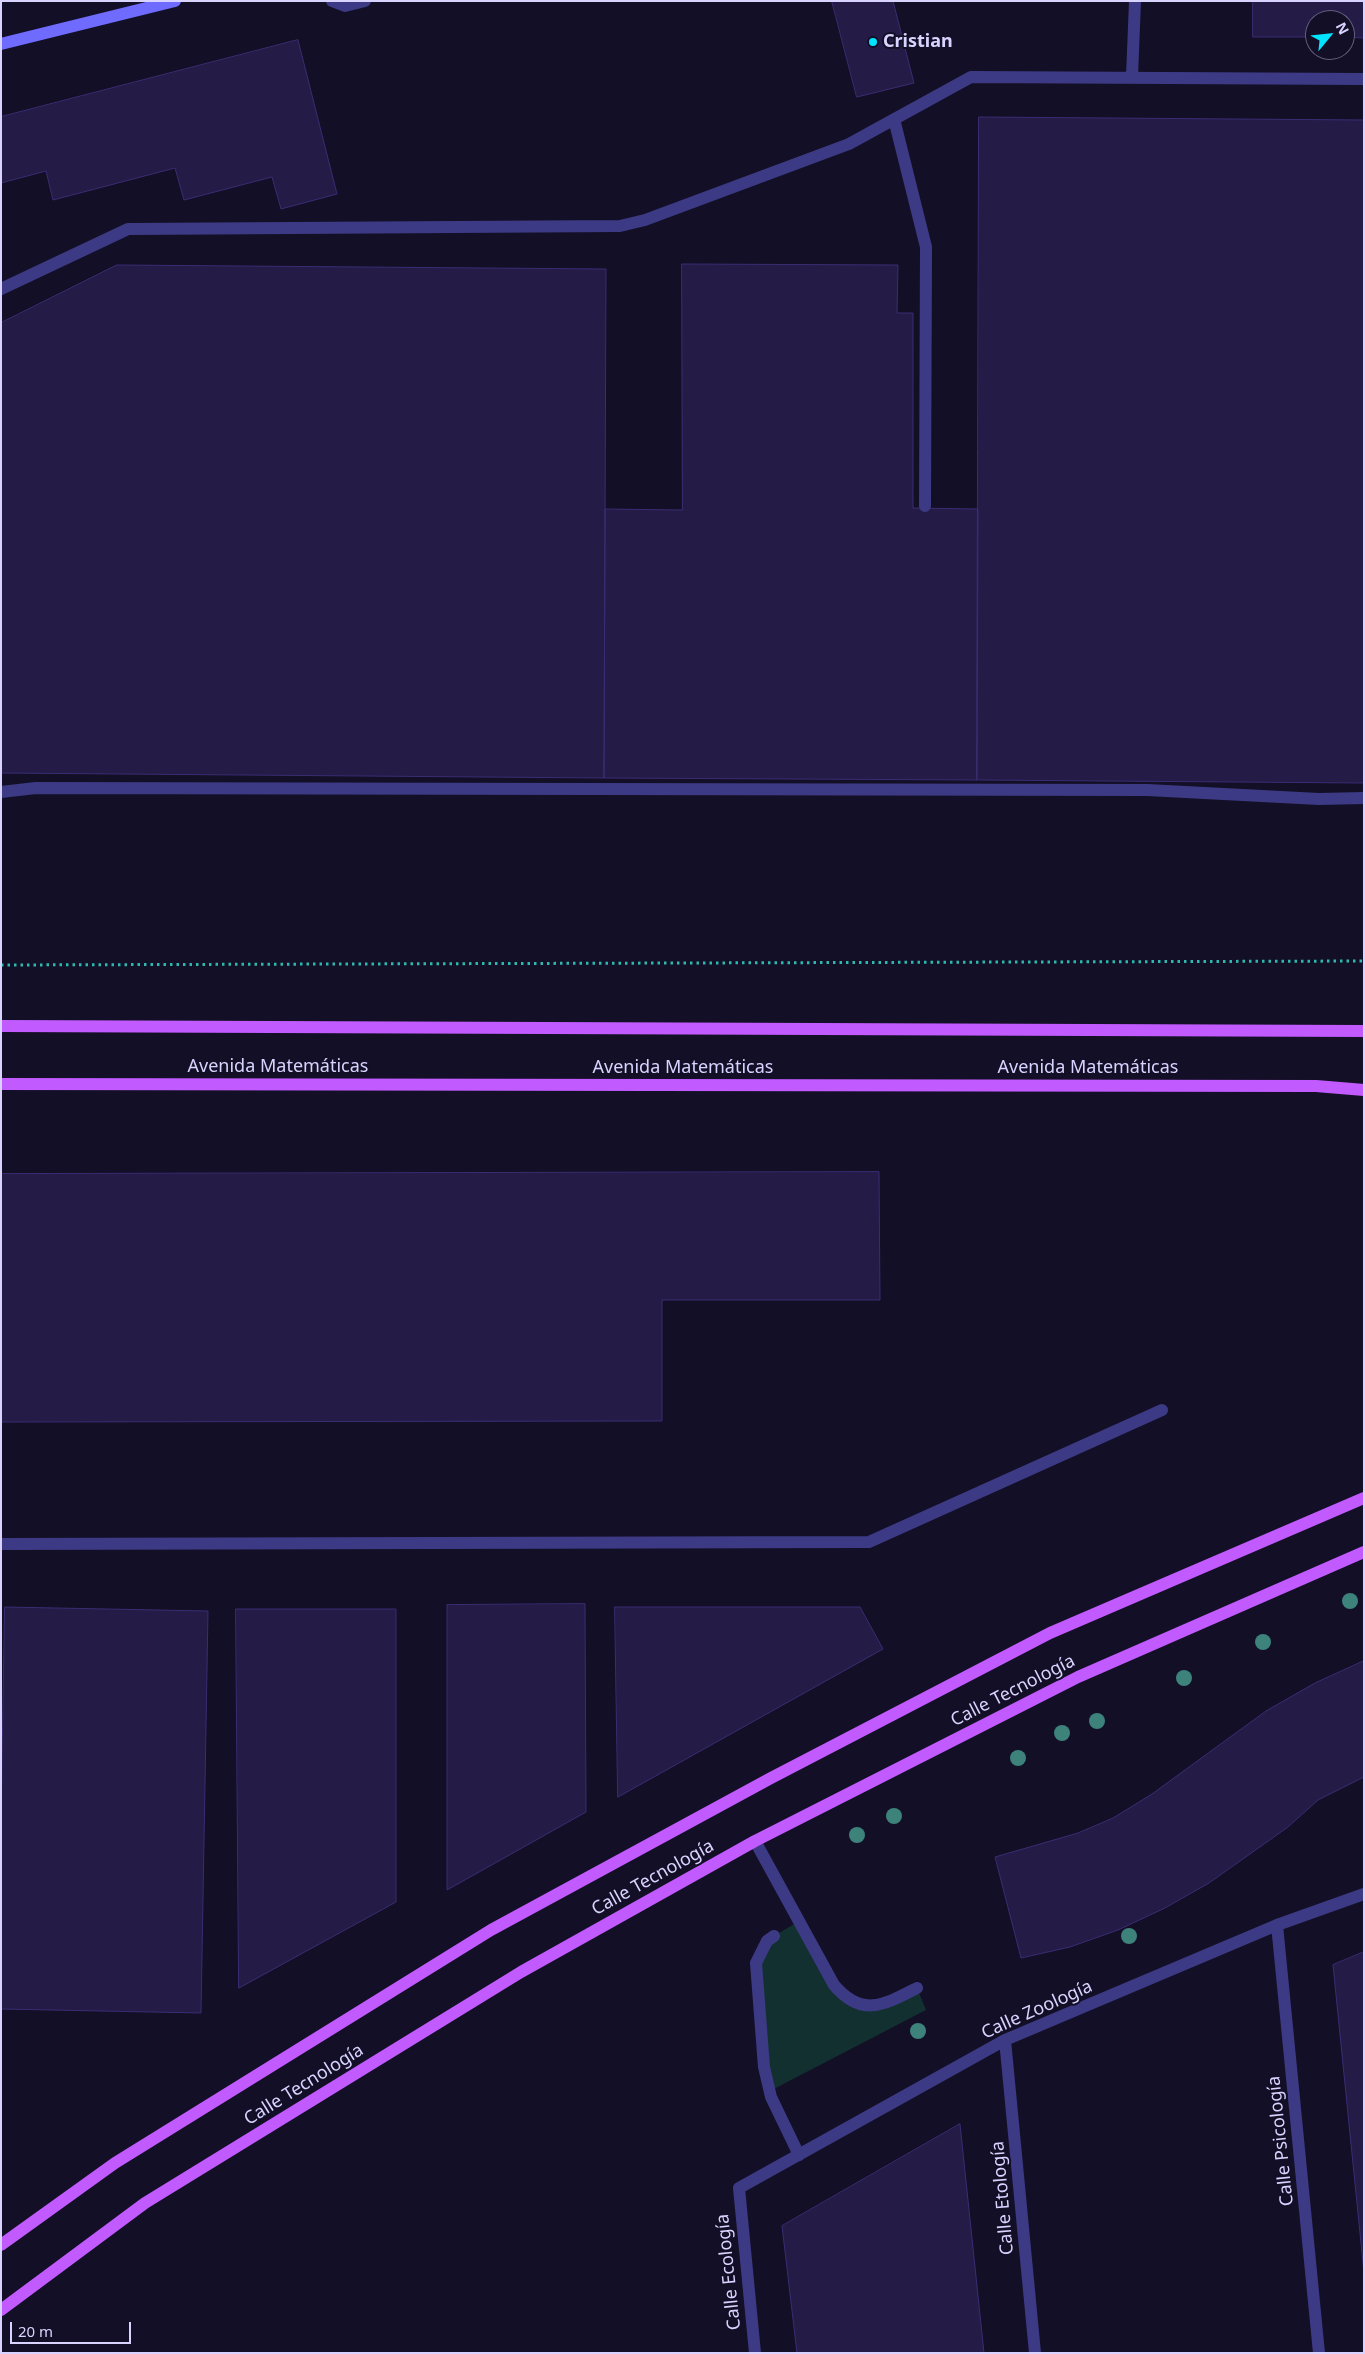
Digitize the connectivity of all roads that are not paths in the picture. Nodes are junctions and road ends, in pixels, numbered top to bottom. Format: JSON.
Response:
{"nodes":[{"id":1,"x":176,"y":1,"type":"edge"},
{"id":2,"x":332,"y":1,"type":"edge"},
{"id":3,"x":365,"y":1,"type":"edge"},
{"id":4,"x":1135,"y":1,"type":"edge"},
{"id":5,"x":1,"y":44,"type":"edge"},
{"id":6,"x":1132,"y":77,"type":"junction"},
{"id":7,"x":1364,"y":78,"type":"edge"},
{"id":8,"x":894,"y":119,"type":"junction"},
{"id":9,"x":1,"y":290,"type":"edge"},
{"id":10,"x":925,"y":506,"type":"dead end"},
{"id":11,"x":1,"y":792,"type":"edge"},
{"id":12,"x":1364,"y":798,"type":"edge"},
{"id":13,"x":1,"y":1026,"type":"edge"},
{"id":14,"x":1364,"y":1031,"type":"edge"},
{"id":15,"x":1,"y":1084,"type":"edge"},
{"id":16,"x":1364,"y":1090,"type":"edge"},
{"id":17,"x":1162,"y":1410,"type":"dead end"},
{"id":18,"x":1364,"y":1498,"type":"edge"},
{"id":19,"x":1,"y":1544,"type":"edge"},
{"id":20,"x":1364,"y":1552,"type":"edge"},
{"id":21,"x":755,"y":1841,"type":"junction"},
{"id":22,"x":1364,"y":1894,"type":"edge"},
{"id":23,"x":1277,"y":1925,"type":"junction"},
{"id":24,"x":774,"y":1936,"type":"dead end"},
{"id":25,"x":917,"y":1988,"type":"dead end"},
{"id":26,"x":1005,"y":2040,"type":"junction"},
{"id":27,"x":799,"y":2155,"type":"junction"},
{"id":28,"x":739,"y":2188,"type":"joint"},
{"id":29,"x":1,"y":2245,"type":"edge"},
{"id":30,"x":1,"y":2310,"type":"edge"},
{"id":31,"x":755,"y":2353,"type":"edge"},
{"id":32,"x":1035,"y":2353,"type":"edge"},
{"id":33,"x":1319,"y":2353,"type":"edge"}],
"edges":[{"from":1,"to":5,"type":"main road"},
{"from":2,"to":3,"type":"street"},
{"from":4,"to":6,"type":"street"},
{"from":6,"to":7,"type":"street"},
{"from":6,"to":8,"type":"street"},
{"from":8,"to":9,"type":"street"},
{"from":8,"to":10,"type":"street"},
{"from":11,"to":12,"type":"street"},
{"from":13,"to":14,"type":"main road"},
{"from":15,"to":16,"type":"main road","name":"Avenida Matemáticas"},
{"from":17,"to":19,"type":"street"},
{"from":18,"to":29,"type":"main road","name":"Calle Tecnología"},
{"from":20,"to":21,"type":"main road","name":"Calle Tecnología"},
{"from":21,"to":25,"type":"street"},
{"from":21,"to":30,"type":"main road","name":"Calle Tecnología"},
{"from":22,"to":23,"type":"street","name":"Calle Zoología"},
{"from":23,"to":26,"type":"street","name":"Calle Zoología"},
{"from":23,"to":33,"type":"street","name":"Calle Psicología"},
{"from":24,"to":27,"type":"street"},
{"from":26,"to":27,"type":"street","name":"Calle Zoología"},
{"from":26,"to":32,"type":"street","name":"Calle Etología"},
{"from":27,"to":28,"type":"street","name":"Calle Zoología"},
{"from":28,"to":31,"type":"street","name":"Calle Ecología"}]}
